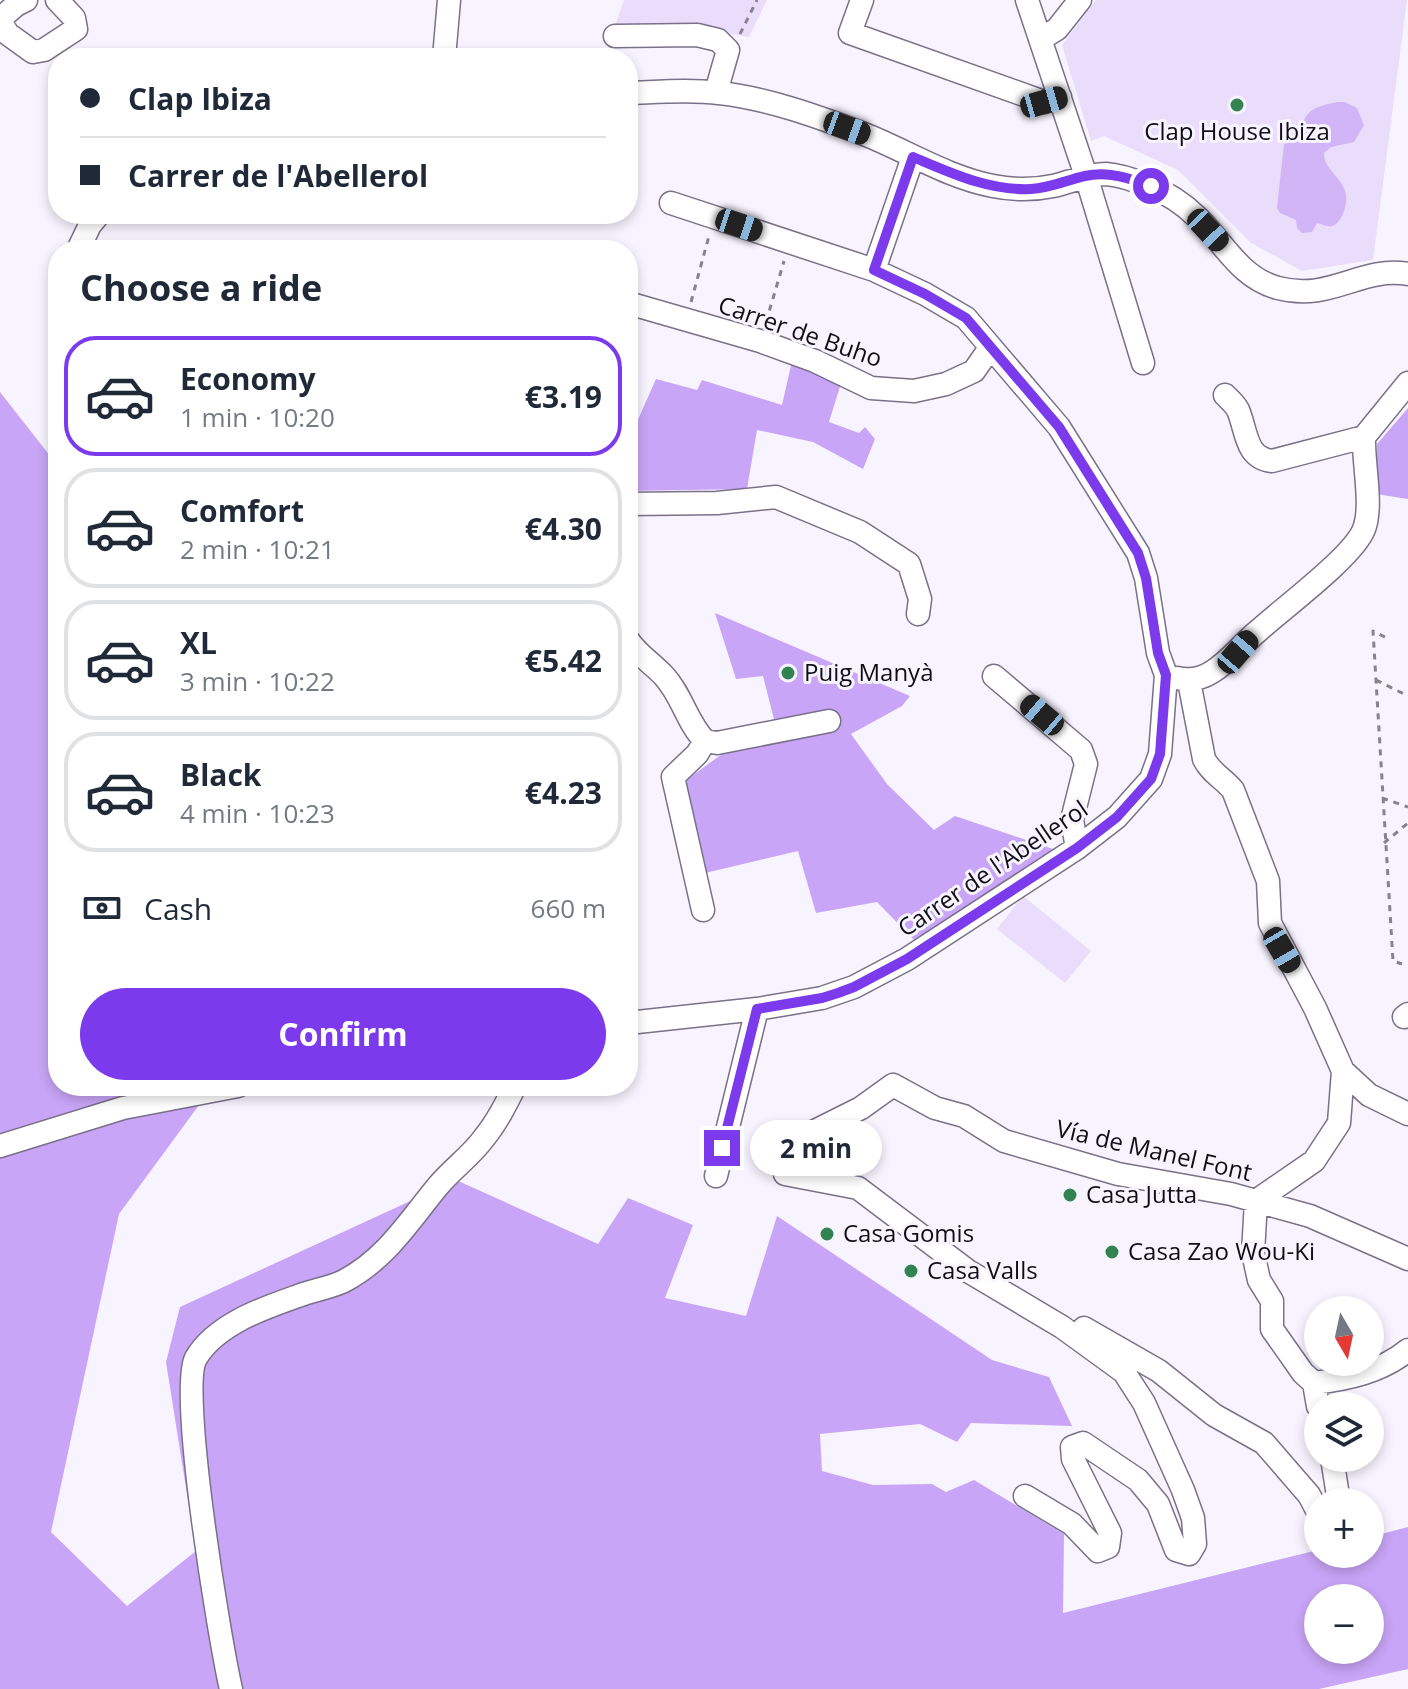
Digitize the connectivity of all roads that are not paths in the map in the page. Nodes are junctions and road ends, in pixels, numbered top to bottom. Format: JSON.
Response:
{"nodes":[{"id":1,"x":26,"y":0,"type":"edge"},
{"id":2,"x":57,"y":0,"type":"edge"},
{"id":3,"x":449,"y":0,"type":"edge"},
{"id":4,"x":862,"y":0,"type":"edge"},
{"id":5,"x":1027,"y":0,"type":"edge"},
{"id":6,"x":1080,"y":0,"type":"edge"},
{"id":7,"x":0,"y":20,"type":"edge"},
{"id":8,"x":615,"y":36,"type":"dead end"},
{"id":9,"x":1041,"y":39,"type":"junction"},
{"id":10,"x":445,"y":48,"type":"edge"},
{"id":11,"x":716,"y":92,"type":"junction"},
{"id":12,"x":638,"y":93,"type":"edge"},
{"id":13,"x":1060,"y":97,"type":"junction"},
{"id":14,"x":913,"y":157,"type":"junction"},
{"id":15,"x":1086,"y":176,"type":"junction"},
{"id":16,"x":671,"y":203,"type":"dead end"},
{"id":17,"x":874,"y":270,"type":"junction"},
{"id":18,"x":1408,"y":274,"type":"edge"},
{"id":19,"x":638,"y":306,"type":"edge"},
{"id":20,"x":990,"y":348,"type":"junction"},
{"id":21,"x":1143,"y":363,"type":"dead end"},
{"id":22,"x":1408,"y":383,"type":"edge"},
{"id":23,"x":1225,"y":395,"type":"dead end"},
{"id":24,"x":1364,"y":437,"type":"junction"},
{"id":25,"x":638,"y":504,"type":"edge"},
{"id":26,"x":918,"y":614,"type":"dead end"},
{"id":27,"x":638,"y":655,"type":"edge"},
{"id":28,"x":1166,"y":675,"type":"junction"},
{"id":29,"x":994,"y":676,"type":"dead end"},
{"id":30,"x":1189,"y":681,"type":"junction"},
{"id":31,"x":829,"y":721,"type":"dead end"},
{"id":32,"x":705,"y":741,"type":"junction"},
{"id":33,"x":1077,"y":848,"type":"junction"},
{"id":34,"x":703,"y":910,"type":"dead end"},
{"id":35,"x":757,"y":1009,"type":"junction"},
{"id":36,"x":638,"y":1022,"type":"edge"},
{"id":37,"x":1343,"y":1071,"type":"junction"},
{"id":38,"x":186,"y":1096,"type":"edge"},
{"id":39,"x":510,"y":1096,"type":"edge"},
{"id":40,"x":1408,"y":1114,"type":"edge"},
{"id":41,"x":0,"y":1146,"type":"edge"},
{"id":42,"x":716,"y":1176,"type":"dead end"},
{"id":43,"x":1256,"y":1201,"type":"junction"},
{"id":44,"x":1408,"y":1259,"type":"edge"},
{"id":45,"x":1048,"y":1318,"type":"junction"},
{"id":46,"x":1408,"y":1350,"type":"edge"},
{"id":47,"x":1314,"y":1383,"type":"junction"},
{"id":48,"x":1316,"y":1392,"type":"edge"},
{"id":49,"x":1304,"y":1489,"type":"edge"},
{"id":50,"x":1025,"y":1496,"type":"dead end"},
{"id":51,"x":231,"y":1689,"type":"edge"}],
"edges":[{"from":1,"to":7,"type":"street"},
{"from":2,"to":7,"type":"street"},
{"from":3,"to":10,"type":"street"},
{"from":4,"to":13,"type":"street"},
{"from":5,"to":9,"type":"street"},
{"from":6,"to":9,"type":"street"},
{"from":8,"to":11,"type":"street"},
{"from":9,"to":13,"type":"street"},
{"from":11,"to":12,"type":"street"},
{"from":11,"to":14,"type":"street"},
{"from":13,"to":15,"type":"street"},
{"from":14,"to":15,"type":"street"},
{"from":14,"to":17,"type":"street"},
{"from":15,"to":18,"type":"street"},
{"from":15,"to":21,"type":"street"},
{"from":16,"to":17,"type":"street","name":"Carrer de l'Abellerol"},
{"from":17,"to":20,"type":"street","name":"Carrer de l'Abellerol"},
{"from":19,"to":20,"type":"street","name":"Carrer de Buho"},
{"from":20,"to":28,"type":"street","name":"Carrer de l'Abellerol"},
{"from":22,"to":24,"type":"street"},
{"from":23,"to":24,"type":"street"},
{"from":24,"to":30,"type":"street"},
{"from":25,"to":26,"type":"street"},
{"from":27,"to":32,"type":"street"},
{"from":28,"to":30,"type":"street"},
{"from":28,"to":33,"type":"street","name":"Carrer de l'Abellerol"},
{"from":29,"to":33,"type":"street"},
{"from":30,"to":37,"type":"street"},
{"from":31,"to":32,"type":"street"},
{"from":32,"to":34,"type":"street"},
{"from":33,"to":35,"type":"street","name":"Carrer de l'Abellerol"},
{"from":35,"to":36,"type":"street","name":"Carrer de l'Abellerol"},
{"from":35,"to":42,"type":"street"},
{"from":37,"to":40,"type":"street"},
{"from":37,"to":43,"type":"street"},
{"from":38,"to":41,"type":"street"},
{"from":39,"to":51,"type":"street"},
{"from":43,"to":44,"type":"street","name":"Vía de Manel Font"},
{"from":43,"to":45,"type":"street","name":"Vía de Manel Font"},
{"from":43,"to":47,"type":"street"},
{"from":45,"to":49,"type":"street"},
{"from":45,"to":50,"type":"street"},
{"from":46,"to":47,"type":"street"},
{"from":47,"to":48,"type":"street"}]}
